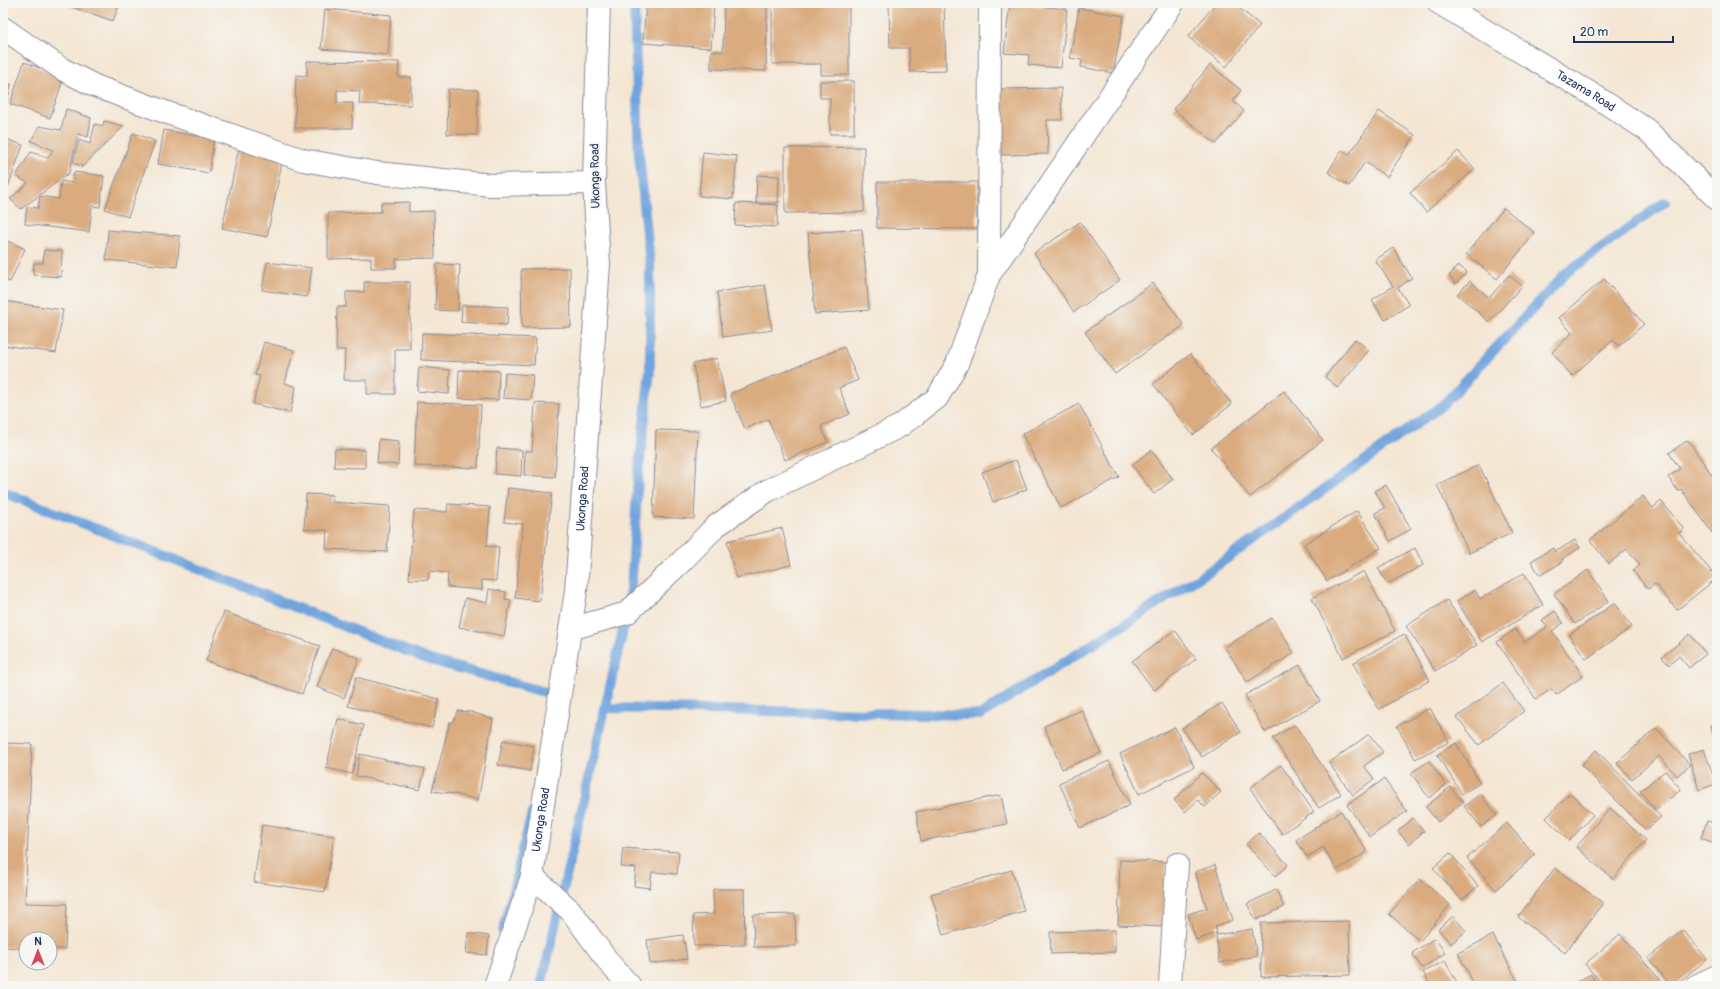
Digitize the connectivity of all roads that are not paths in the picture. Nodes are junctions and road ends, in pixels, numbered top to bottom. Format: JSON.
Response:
{"nodes":[{"id":1,"x":599,"y":3,"type":"edge"},
{"id":2,"x":990,"y":3,"type":"edge"},
{"id":3,"x":1173,"y":3,"type":"edge"},
{"id":4,"x":1438,"y":3,"type":"edge"},
{"id":5,"x":3,"y":28,"type":"edge"},
{"id":6,"x":594,"y":183,"type":"junction"},
{"id":7,"x":1717,"y":199,"type":"edge"},
{"id":8,"x":989,"y":275,"type":"junction"},
{"id":9,"x":570,"y":628,"type":"junction"},
{"id":10,"x":1177,"y":864,"type":"dead end"},
{"id":11,"x":532,"y":876,"type":"junction"},
{"id":12,"x":1717,"y":976,"type":"edge"},
{"id":13,"x":495,"y":986,"type":"edge"},
{"id":14,"x":630,"y":986,"type":"edge"},
{"id":15,"x":1170,"y":986,"type":"edge"},
{"id":16,"x":1696,"y":986,"type":"edge"}],
"edges":[{"from":1,"to":6,"type":"street","name":"Ukonga Road"},
{"from":2,"to":8,"type":"street"},
{"from":3,"to":8,"type":"street"},
{"from":4,"to":7,"type":"street","name":"Tazama Road"},
{"from":5,"to":6,"type":"street"},
{"from":6,"to":9,"type":"street","name":"Ukonga Road"},
{"from":8,"to":9,"type":"street"},
{"from":9,"to":11,"type":"street","name":"Ukonga Road"},
{"from":10,"to":15,"type":"street"},
{"from":11,"to":13,"type":"street","name":"Ukonga Road"},
{"from":11,"to":14,"type":"street"},
{"from":12,"to":16,"type":"street"}]}
